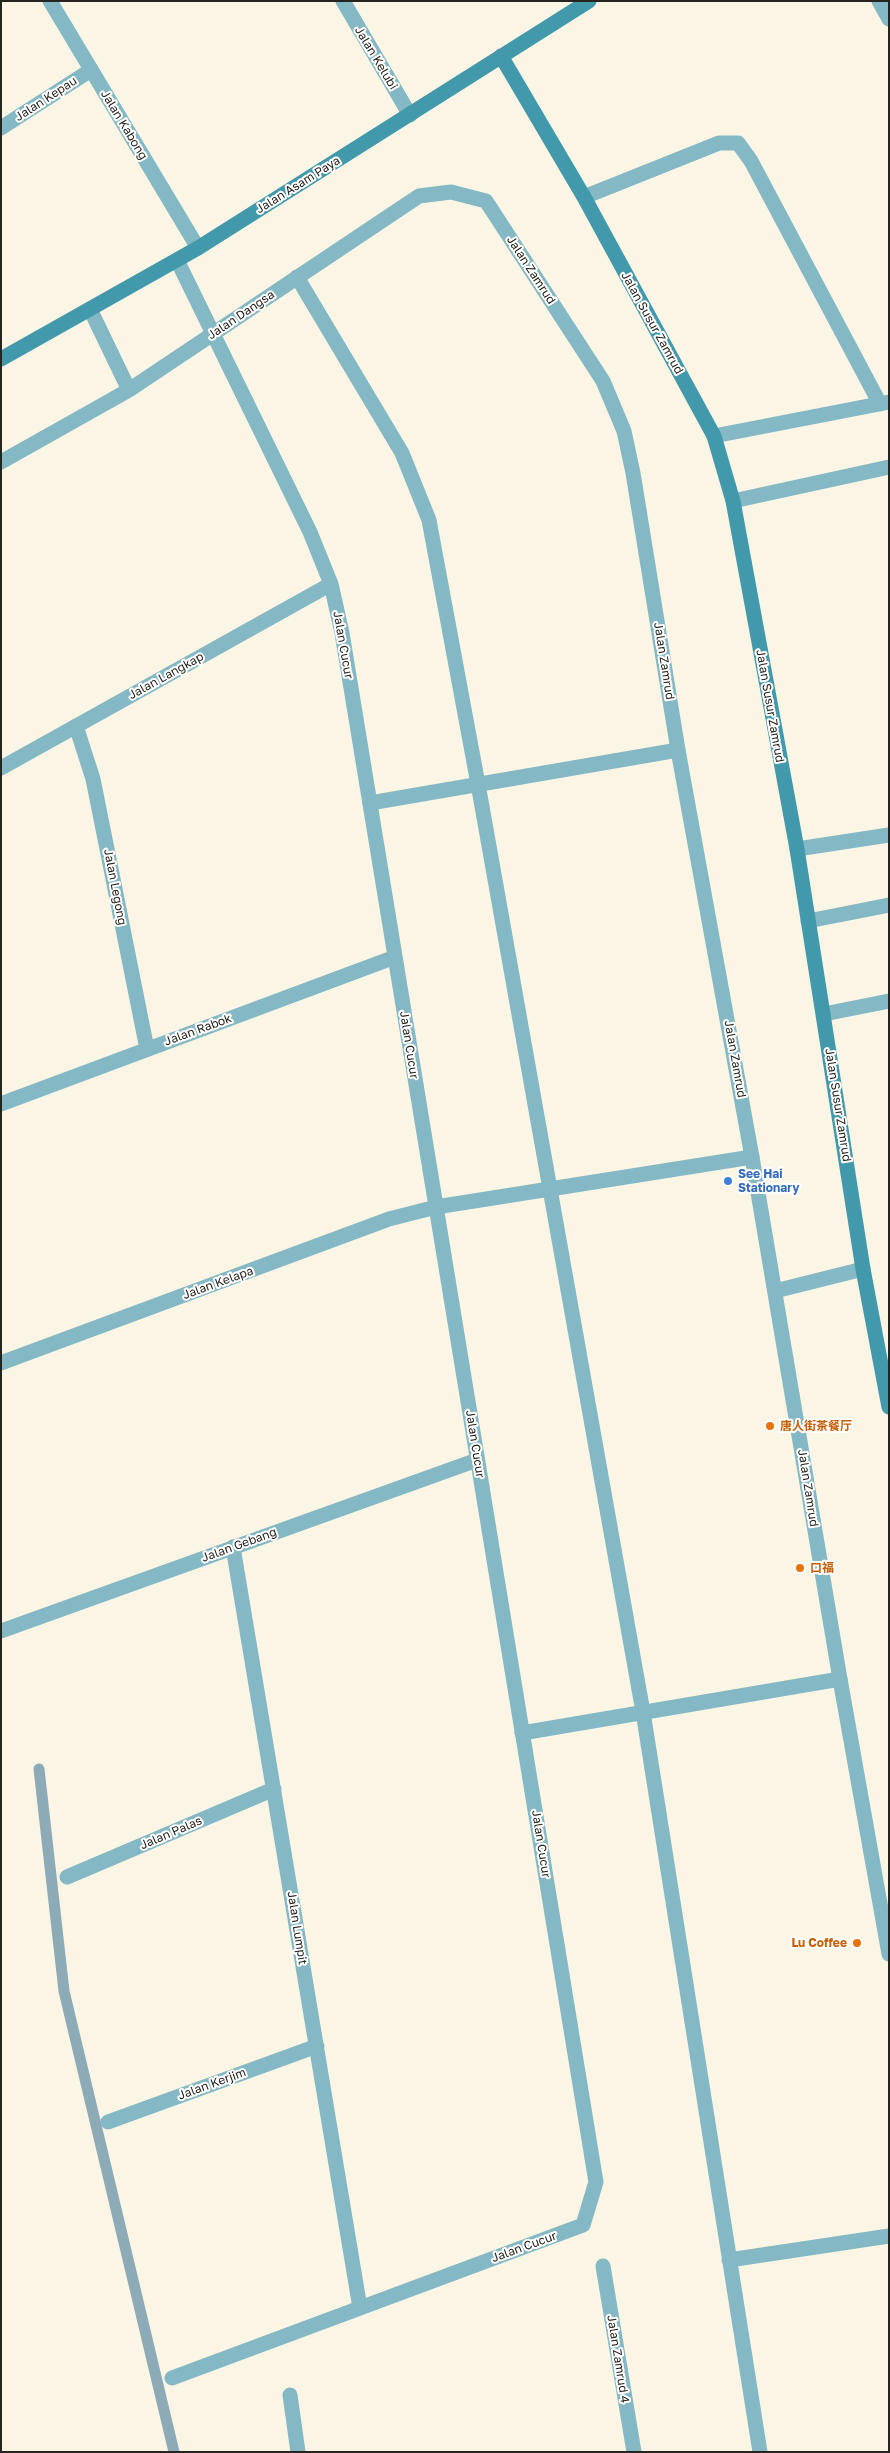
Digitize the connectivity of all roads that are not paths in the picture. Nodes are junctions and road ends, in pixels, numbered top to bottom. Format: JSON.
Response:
{"nodes":[{"id":1,"x":50,"y":1,"type":"edge"},
{"id":2,"x":343,"y":1,"type":"edge"},
{"id":3,"x":589,"y":1,"type":"edge"},
{"id":4,"x":880,"y":1,"type":"edge"},
{"id":5,"x":889,"y":19,"type":"edge"},
{"id":6,"x":501,"y":56,"type":"junction"},
{"id":7,"x":91,"y":70,"type":"junction"},
{"id":8,"x":410,"y":114,"type":"junction"},
{"id":9,"x":1,"y":128,"type":"edge"},
{"id":10,"x":584,"y":197,"type":"junction"},
{"id":11,"x":486,"y":201,"type":"joint"},
{"id":12,"x":198,"y":248,"type":"junction"},
{"id":13,"x":177,"y":260,"type":"junction"},
{"id":14,"x":297,"y":277,"type":"junction"},
{"id":15,"x":90,"y":309,"type":"junction"},
{"id":16,"x":213,"y":335,"type":"junction"},
{"id":17,"x":1,"y":359,"type":"edge"},
{"id":18,"x":129,"y":390,"type":"junction"},
{"id":19,"x":884,"y":403,"type":"edge"},
{"id":20,"x":714,"y":436,"type":"junction"},
{"id":21,"x":1,"y":462,"type":"edge"},
{"id":22,"x":889,"y":468,"type":"edge"},
{"id":23,"x":733,"y":501,"type":"junction"},
{"id":24,"x":332,"y":584,"type":"junction"},
{"id":25,"x":76,"y":726,"type":"junction"},
{"id":26,"x":678,"y":750,"type":"junction"},
{"id":27,"x":1,"y":768,"type":"edge"},
{"id":28,"x":478,"y":784,"type":"junction"},
{"id":29,"x":370,"y":803,"type":"junction"},
{"id":30,"x":889,"y":835,"type":"edge"},
{"id":31,"x":797,"y":849,"type":"junction"},
{"id":32,"x":889,"y":905,"type":"edge"},
{"id":33,"x":808,"y":921,"type":"junction"},
{"id":34,"x":395,"y":957,"type":"junction"},
{"id":35,"x":889,"y":1001,"type":"edge"},
{"id":36,"x":824,"y":1014,"type":"junction"},
{"id":37,"x":147,"y":1049,"type":"junction"},
{"id":38,"x":1,"y":1104,"type":"edge"},
{"id":39,"x":752,"y":1157,"type":"junction"},
{"id":40,"x":548,"y":1189,"type":"junction"},
{"id":41,"x":436,"y":1207,"type":"junction"},
{"id":42,"x":863,"y":1269,"type":"junction"},
{"id":43,"x":775,"y":1290,"type":"junction"},
{"id":44,"x":1,"y":1363,"type":"edge"},
{"id":45,"x":889,"y":1407,"type":"edge"},
{"id":46,"x":477,"y":1460,"type":"junction"},
{"id":47,"x":233,"y":1548,"type":"junction"},
{"id":48,"x":1,"y":1631,"type":"edge"},
{"id":49,"x":840,"y":1679,"type":"junction"},
{"id":50,"x":643,"y":1712,"type":"junction"},
{"id":51,"x":522,"y":1734,"type":"junction"},
{"id":52,"x":274,"y":1789,"type":"junction"},
{"id":53,"x":68,"y":1877,"type":"dead end"},
{"id":54,"x":889,"y":1954,"type":"edge"},
{"id":55,"x":317,"y":2046,"type":"junction"},
{"id":56,"x":108,"y":2122,"type":"dead end"},
{"id":57,"x":889,"y":2236,"type":"edge"},
{"id":58,"x":729,"y":2260,"type":"junction"},
{"id":59,"x":603,"y":2266,"type":"dead end"},
{"id":60,"x":360,"y":2308,"type":"junction"},
{"id":61,"x":172,"y":2378,"type":"dead end"},
{"id":62,"x":290,"y":2395,"type":"dead end"},
{"id":63,"x":298,"y":2452,"type":"edge"},
{"id":64,"x":634,"y":2452,"type":"edge"},
{"id":65,"x":760,"y":2452,"type":"edge"}],
"edges":[{"from":1,"to":7,"type":"street","name":"Jalan Kabong"},
{"from":2,"to":8,"type":"street","name":"Jalan Kelubi"},
{"from":3,"to":6,"type":"street","name":"Jalan Asam Paya"},
{"from":4,"to":5,"type":"street"},
{"from":6,"to":8,"type":"street","name":"Jalan Asam Paya"},
{"from":6,"to":10,"type":"street","name":"Jalan Susur Zamrud"},
{"from":7,"to":9,"type":"street","name":"Jalan Kepau"},
{"from":7,"to":12,"type":"street","name":"Jalan Kabong"},
{"from":8,"to":12,"type":"street","name":"Jalan Asam Paya"},
{"from":10,"to":19,"type":"street"},
{"from":10,"to":20,"type":"street","name":"Jalan Susur Zamrud"},
{"from":11,"to":14,"type":"street","name":"Jalan Dangsa"},
{"from":11,"to":26,"type":"street","name":"Jalan Zamrud"},
{"from":12,"to":13,"type":"street","name":"Jalan Asam Paya"},
{"from":13,"to":15,"type":"street","name":"Jalan Asam Paya"},
{"from":13,"to":16,"type":"street","name":"Jalan Cucur"},
{"from":14,"to":16,"type":"street","name":"Jalan Dangsa"},
{"from":14,"to":28,"type":"street"},
{"from":15,"to":17,"type":"street","name":"Jalan Asam Paya"},
{"from":15,"to":18,"type":"street"},
{"from":16,"to":18,"type":"street","name":"Jalan Dangsa"},
{"from":16,"to":24,"type":"street","name":"Jalan Cucur"},
{"from":18,"to":21,"type":"street","name":"Jalan Dangsa"},
{"from":19,"to":20,"type":"street"},
{"from":20,"to":23,"type":"street","name":"Jalan Susur Zamrud"},
{"from":22,"to":23,"type":"street"},
{"from":23,"to":31,"type":"street","name":"Jalan Susur Zamrud"},
{"from":24,"to":25,"type":"street","name":"Jalan Langkap"},
{"from":24,"to":29,"type":"street","name":"Jalan Cucur"},
{"from":25,"to":27,"type":"street","name":"Jalan Langkap"},
{"from":25,"to":37,"type":"street","name":"Jalan Legong"},
{"from":26,"to":28,"type":"street"},
{"from":26,"to":39,"type":"street","name":"Jalan Zamrud"},
{"from":28,"to":29,"type":"street"},
{"from":28,"to":40,"type":"street"},
{"from":29,"to":34,"type":"street","name":"Jalan Cucur"},
{"from":30,"to":31,"type":"street"},
{"from":31,"to":33,"type":"street","name":"Jalan Susur Zamrud"},
{"from":32,"to":33,"type":"street"},
{"from":33,"to":36,"type":"street","name":"Jalan Susur Zamrud"},
{"from":34,"to":37,"type":"street","name":"Jalan Rabok"},
{"from":34,"to":41,"type":"street","name":"Jalan Cucur"},
{"from":35,"to":36,"type":"street"},
{"from":36,"to":42,"type":"street","name":"Jalan Susur Zamrud"},
{"from":37,"to":38,"type":"street","name":"Jalan Rabok"},
{"from":39,"to":40,"type":"street","name":"Jalan Kelapa"},
{"from":39,"to":43,"type":"street","name":"Jalan Zamrud"},
{"from":40,"to":41,"type":"street","name":"Jalan Kelapa"},
{"from":40,"to":50,"type":"street"},
{"from":41,"to":44,"type":"street","name":"Jalan Kelapa"},
{"from":41,"to":46,"type":"street","name":"Jalan Cucur"},
{"from":42,"to":43,"type":"street"},
{"from":42,"to":45,"type":"street","name":"Jalan Susur Zamrud"},
{"from":43,"to":49,"type":"street","name":"Jalan Zamrud"},
{"from":46,"to":47,"type":"street","name":"Jalan Gebang"},
{"from":46,"to":51,"type":"street","name":"Jalan Cucur"},
{"from":47,"to":48,"type":"street","name":"Jalan Gebang"},
{"from":47,"to":52,"type":"street","name":"Jalan Lumpit"},
{"from":49,"to":50,"type":"street"},
{"from":49,"to":54,"type":"street","name":"Jalan Zamrud"},
{"from":50,"to":51,"type":"street"},
{"from":50,"to":58,"type":"street"},
{"from":51,"to":60,"type":"street","name":"Jalan Cucur"},
{"from":52,"to":53,"type":"street","name":"Jalan Palas"},
{"from":52,"to":55,"type":"street","name":"Jalan Lumpit"},
{"from":55,"to":56,"type":"street","name":"Jalan Kerjim"},
{"from":55,"to":60,"type":"street","name":"Jalan Lumpit"},
{"from":57,"to":58,"type":"street"},
{"from":58,"to":65,"type":"street"},
{"from":59,"to":64,"type":"street","name":"Jalan Zamrud 4"},
{"from":60,"to":61,"type":"street","name":"Jalan Cucur"},
{"from":62,"to":63,"type":"street"}]}
